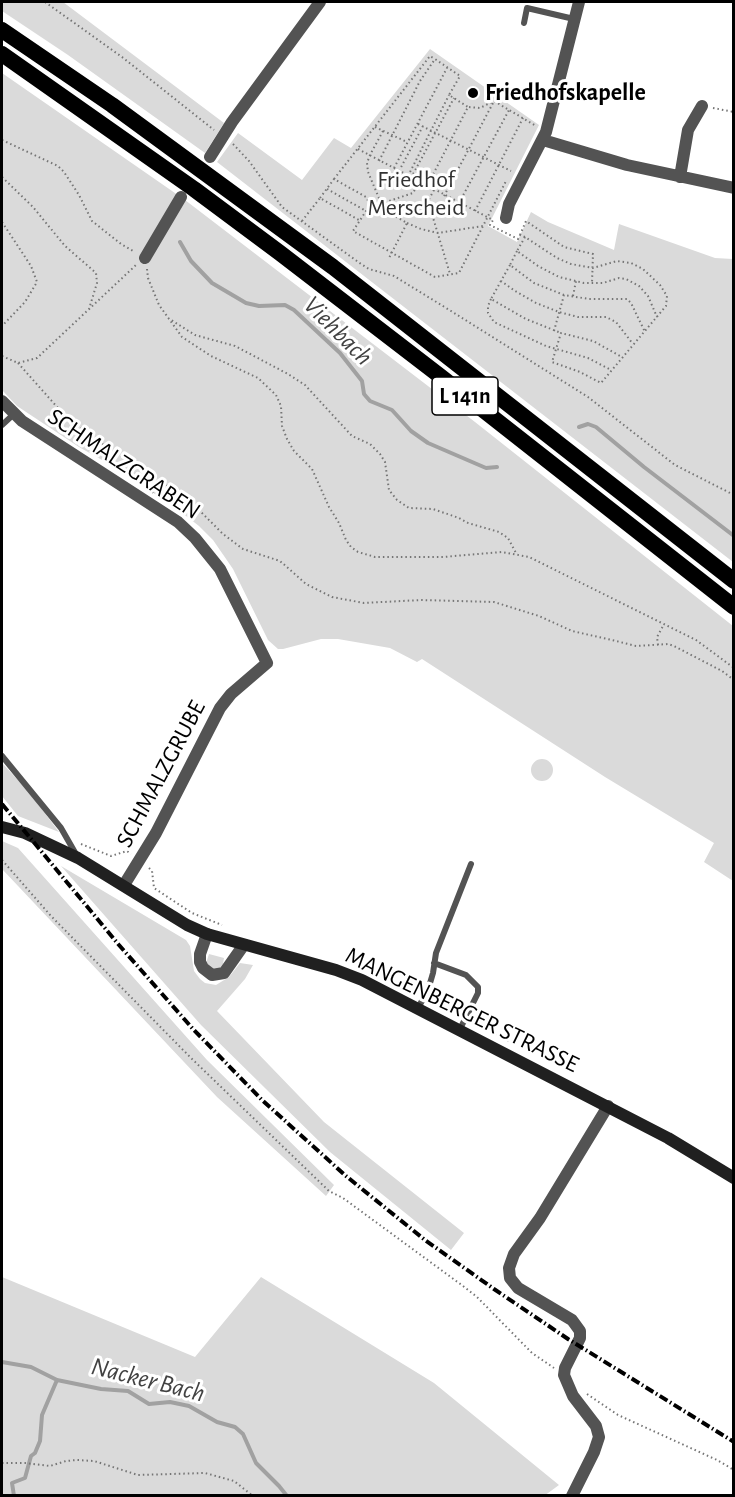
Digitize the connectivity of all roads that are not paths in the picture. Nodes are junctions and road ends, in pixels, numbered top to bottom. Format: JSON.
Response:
{"nodes":[{"id":1,"x":320,"y":2,"type":"edge"},
{"id":2,"x":579,"y":2,"type":"edge"},
{"id":3,"x":575,"y":19,"type":"junction"},
{"id":4,"x":524,"y":23,"type":"dead end"},
{"id":5,"x":2,"y":30,"type":"edge"},
{"id":6,"x":2,"y":54,"type":"edge"},
{"id":7,"x":702,"y":106,"type":"road end"},
{"id":8,"x":544,"y":136,"type":"junction"},
{"id":9,"x":204,"y":165,"type":"junction"},
{"id":10,"x":680,"y":177,"type":"junction"},
{"id":11,"x":734,"y":188,"type":"edge"},
{"id":12,"x":186,"y":189,"type":"junction"},
{"id":13,"x":506,"y":218,"type":"dead end"},
{"id":14,"x":145,"y":258,"type":"road end"},
{"id":15,"x":2,"y":401,"type":"edge"},
{"id":16,"x":14,"y":414,"type":"junction"},
{"id":17,"x":2,"y":425,"type":"edge"},
{"id":18,"x":734,"y":581,"type":"edge"},
{"id":19,"x":734,"y":607,"type":"edge"},
{"id":20,"x":267,"y":663,"type":"joint"},
{"id":21,"x":2,"y":756,"type":"edge"},
{"id":22,"x":2,"y":827,"type":"edge"},
{"id":23,"x":78,"y":858,"type":"junction"},
{"id":24,"x":471,"y":864,"type":"dead end"},
{"id":25,"x":124,"y":885,"type":"junction"},
{"id":26,"x":207,"y":934,"type":"junction"},
{"id":27,"x":243,"y":946,"type":"junction"},
{"id":28,"x":434,"y":963,"type":"junction"},
{"id":29,"x":418,"y":1008,"type":"junction"},
{"id":30,"x":460,"y":1029,"type":"junction"},
{"id":31,"x":608,"y":1106,"type":"junction"},
{"id":32,"x":734,"y":1178,"type":"edge"},
{"id":33,"x":572,"y":1496,"type":"edge"}],
"edges":[{"from":1,"to":9,"type":"street"},
{"from":2,"to":3,"type":"street"},
{"from":3,"to":4,"type":"lane"},
{"from":3,"to":8,"type":"street"},
{"from":5,"to":9,"type":"highway","number":"L 141n"},
{"from":6,"to":12,"type":"highway","number":"L 141n"},
{"from":7,"to":10,"type":"street"},
{"from":8,"to":10,"type":"street"},
{"from":8,"to":13,"type":"street"},
{"from":9,"to":18,"type":"highway","number":"L 141n"},
{"from":10,"to":11,"type":"street"},
{"from":12,"to":14,"type":"street"},
{"from":12,"to":19,"type":"highway","number":"L 141n"},
{"from":15,"to":16,"type":"street","name":"SCHMALZGRABEN"},
{"from":16,"to":17,"type":"lane"},
{"from":16,"to":20,"type":"street","name":"SCHMALZGRABEN"},
{"from":20,"to":25,"type":"street","name":"SCHMALZGRUBE"},
{"from":21,"to":23,"type":"lane"},
{"from":22,"to":23,"type":"main road","name":"MANGENBERGER STRASSE"},
{"from":23,"to":25,"type":"main road","name":"MANGENBERGER STRASSE"},
{"from":24,"to":28,"type":"lane"},
{"from":25,"to":26,"type":"main road","name":"MANGENBERGER STRASSE"},
{"from":26,"to":27,"type":"main road","name":"MANGENBERGER STRASSE"},
{"from":26,"to":27,"type":"street"},
{"from":27,"to":29,"type":"main road","name":"MANGENBERGER STRASSE"},
{"from":28,"to":29,"type":"lane"},
{"from":28,"to":30,"type":"lane"},
{"from":29,"to":30,"type":"main road","name":"MANGENBERGER STRASSE"},
{"from":30,"to":31,"type":"main road","name":"MANGENBERGER STRASSE"},
{"from":31,"to":32,"type":"main road","name":"MANGENBERGER STRASSE"},
{"from":31,"to":33,"type":"street"}]}
